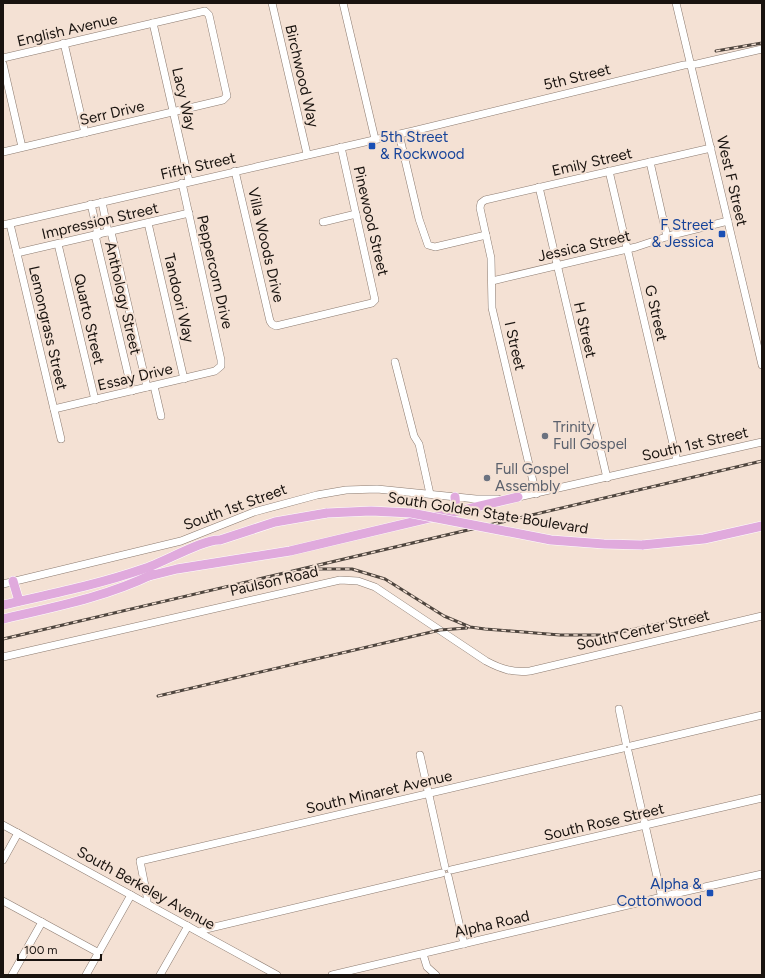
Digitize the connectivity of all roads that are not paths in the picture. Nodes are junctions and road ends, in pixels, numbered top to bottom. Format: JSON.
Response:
{"nodes":[{"id":1,"x":272,"y":3,"type":"edge"},
{"id":2,"x":343,"y":3,"type":"edge"},
{"id":3,"x":676,"y":3,"type":"edge"},
{"id":4,"x":153,"y":23,"type":"junction"},
{"id":5,"x":64,"y":43,"type":"junction"},
{"id":6,"x":762,"y":49,"type":"edge"},
{"id":7,"x":3,"y":58,"type":"edge"},
{"id":8,"x":3,"y":64,"type":"edge"},
{"id":9,"x":691,"y":64,"type":"junction"},
{"id":10,"x":226,"y":98,"type":"joint"},
{"id":11,"x":174,"y":112,"type":"junction"},
{"id":12,"x":84,"y":133,"type":"junction"},
{"id":13,"x":399,"y":134,"type":"junction"},
{"id":14,"x":375,"y":139,"type":"junction"},
{"id":15,"x":22,"y":147,"type":"junction"},
{"id":16,"x":340,"y":147,"type":"junction"},
{"id":17,"x":711,"y":148,"type":"junction"},
{"id":18,"x":3,"y":152,"type":"edge"},
{"id":19,"x":307,"y":154,"type":"junction"},
{"id":20,"x":650,"y":162,"type":"junction"},
{"id":21,"x":235,"y":171,"type":"junction"},
{"id":22,"x":609,"y":171,"type":"junction"},
{"id":23,"x":190,"y":181,"type":"junction"},
{"id":24,"x":182,"y":183,"type":"junction"},
{"id":25,"x":539,"y":188,"type":"junction"},
{"id":26,"x":102,"y":202,"type":"junction"},
{"id":27,"x":481,"y":203,"type":"joint"},
{"id":28,"x":90,"y":204,"type":"junction"},
{"id":29,"x":188,"y":214,"type":"junction"},
{"id":30,"x":356,"y":214,"type":"junction"},
{"id":31,"x":106,"y":220,"type":"junction"},
{"id":32,"x":728,"y":221,"type":"junction"},
{"id":33,"x":323,"y":222,"type":"dead end"},
{"id":34,"x":95,"y":223,"type":"junction"},
{"id":35,"x":148,"y":223,"type":"junction"},
{"id":36,"x":7,"y":224,"type":"edge"},
{"id":37,"x":110,"y":232,"type":"junction"},
{"id":38,"x":96,"y":235,"type":"junction"},
{"id":39,"x":486,"y":235,"type":"junction"},
{"id":40,"x":667,"y":237,"type":"junction"},
{"id":41,"x":58,"y":244,"type":"junction"},
{"id":42,"x":627,"y":250,"type":"junction"},
{"id":43,"x":17,"y":253,"type":"junction"},
{"id":44,"x":557,"y":266,"type":"junction"},
{"id":45,"x":492,"y":281,"type":"junction"},
{"id":46,"x":375,"y":300,"type":"joint"},
{"id":47,"x":395,"y":362,"type":"dead end"},
{"id":48,"x":762,"y":365,"type":"edge"},
{"id":49,"x":221,"y":366,"type":"joint"},
{"id":50,"x":184,"y":379,"type":"junction"},
{"id":51,"x":154,"y":386,"type":"junction"},
{"id":52,"x":147,"y":387,"type":"junction"},
{"id":53,"x":132,"y":391,"type":"junction"},
{"id":54,"x":95,"y":400,"type":"junction"},
{"id":55,"x":54,"y":409,"type":"junction"},
{"id":56,"x":161,"y":416,"type":"dead end"},
{"id":57,"x":61,"y":439,"type":"dead end"},
{"id":58,"x":762,"y":442,"type":"edge"},
{"id":59,"x":677,"y":461,"type":"junction"},
{"id":60,"x":607,"y":478,"type":"junction"},
{"id":61,"x":430,"y":494,"type":"junction"},
{"id":62,"x":536,"y":494,"type":"junction"},
{"id":63,"x":455,"y":497,"type":"junction"},
{"id":64,"x":518,"y":497,"type":"junction"},
{"id":65,"x":452,"y":514,"type":"junction"},
{"id":66,"x":762,"y":526,"type":"edge"},
{"id":67,"x":220,"y":540,"type":"junction"},
{"id":68,"x":149,"y":576,"type":"junction"},
{"id":69,"x":14,"y":581,"type":"junction"},
{"id":70,"x":3,"y":584,"type":"edge"},
{"id":71,"x":19,"y":601,"type":"junction"},
{"id":72,"x":3,"y":605,"type":"edge"},
{"id":73,"x":762,"y":616,"type":"edge"},
{"id":74,"x":3,"y":619,"type":"edge"},
{"id":75,"x":3,"y":657,"type":"edge"},
{"id":76,"x":530,"y":671,"type":"joint"},
{"id":77,"x":619,"y":709,"type":"dead end"},
{"id":78,"x":762,"y":715,"type":"edge"},
{"id":79,"x":627,"y":747,"type":"junction"},
{"id":80,"x":420,"y":755,"type":"dead end"},
{"id":81,"x":428,"y":794,"type":"junction"},
{"id":82,"x":762,"y":798,"type":"edge"},
{"id":83,"x":3,"y":825,"type":"edge"},
{"id":84,"x":645,"y":825,"type":"junction"},
{"id":85,"x":18,"y":833,"type":"junction"},
{"id":86,"x":3,"y":860,"type":"edge"},
{"id":87,"x":447,"y":872,"type":"junction"},
{"id":88,"x":762,"y":874,"type":"edge"},
{"id":89,"x":131,"y":895,"type":"junction"},
{"id":90,"x":661,"y":896,"type":"junction"},
{"id":91,"x":3,"y":900,"type":"edge"},
{"id":92,"x":146,"y":903,"type":"junction"},
{"id":93,"x":42,"y":922,"type":"junction"},
{"id":94,"x":188,"y":926,"type":"junction"},
{"id":95,"x":200,"y":932,"type":"junction"},
{"id":96,"x":464,"y":944,"type":"junction"},
{"id":97,"x":99,"y":953,"type":"junction"},
{"id":98,"x":423,"y":954,"type":"junction"},
{"id":99,"x":12,"y":975,"type":"edge"},
{"id":100,"x":86,"y":975,"type":"edge"},
{"id":101,"x":160,"y":975,"type":"edge"},
{"id":102,"x":277,"y":975,"type":"edge"},
{"id":103,"x":332,"y":975,"type":"edge"},
{"id":104,"x":436,"y":975,"type":"edge"}],
"edges":[{"from":1,"to":19,"type":"street","name":"Birchwood Way"},
{"from":2,"to":14,"type":"street"},
{"from":3,"to":9,"type":"street","name":"West F Street"},
{"from":4,"to":5,"type":"street","name":"English Avenue"},
{"from":4,"to":10,"type":"street","name":"English Avenue"},
{"from":4,"to":11,"type":"street","name":"Lacy Way"},
{"from":5,"to":7,"type":"street","name":"English Avenue"},
{"from":5,"to":12,"type":"street"},
{"from":6,"to":9,"type":"street","name":"5th Street"},
{"from":8,"to":15,"type":"street"},
{"from":9,"to":13,"type":"street","name":"5th Street"},
{"from":9,"to":17,"type":"street","name":"West F Street"},
{"from":10,"to":11,"type":"street","name":"Serr Drive"},
{"from":11,"to":12,"type":"street","name":"Serr Drive"},
{"from":11,"to":23,"type":"street","name":"Lacy Way"},
{"from":12,"to":15,"type":"street","name":"Serr Drive"},
{"from":13,"to":14,"type":"street","name":"Fifth Street"},
{"from":13,"to":39,"type":"street"},
{"from":14,"to":16,"type":"street","name":"Fifth Street"},
{"from":15,"to":18,"type":"street","name":"Serr Drive"},
{"from":16,"to":19,"type":"street","name":"Fifth Street"},
{"from":16,"to":30,"type":"street","name":"Pinewood Street"},
{"from":17,"to":20,"type":"street","name":"Emily Street"},
{"from":17,"to":32,"type":"street","name":"West F Street"},
{"from":19,"to":21,"type":"street","name":"Fifth Street"},
{"from":20,"to":22,"type":"street","name":"Emily Street"},
{"from":20,"to":40,"type":"street"},
{"from":21,"to":23,"type":"street","name":"Fifth Street"},
{"from":21,"to":46,"type":"street","name":"Villa Woods Drive"},
{"from":22,"to":25,"type":"street","name":"Emily Street"},
{"from":22,"to":42,"type":"street","name":"G Street"},
{"from":23,"to":24,"type":"street","name":"Fifth Street"},
{"from":24,"to":26,"type":"street","name":"Fifth Street"},
{"from":24,"to":29,"type":"street","name":"Peppercorn Drive"},
{"from":25,"to":27,"type":"street","name":"Emily Street"},
{"from":25,"to":44,"type":"street","name":"H Street"},
{"from":26,"to":28,"type":"street","name":"Fifth Street"},
{"from":26,"to":31,"type":"street","name":"Anthology Street"},
{"from":27,"to":39,"type":"street","name":"I Street"},
{"from":28,"to":34,"type":"street","name":"Anthology Street"},
{"from":28,"to":36,"type":"street","name":"Fifth Street"},
{"from":29,"to":35,"type":"street","name":"Impression Street"},
{"from":29,"to":49,"type":"street","name":"Peppercorn Drive"},
{"from":30,"to":33,"type":"street"},
{"from":30,"to":46,"type":"street","name":"Pinewood Street"},
{"from":31,"to":34,"type":"street"},
{"from":31,"to":37,"type":"street","name":"Anthology Street"},
{"from":32,"to":40,"type":"street","name":"Jessica Street"},
{"from":32,"to":48,"type":"street","name":"West F Street"},
{"from":34,"to":38,"type":"street","name":"Anthology Street"},
{"from":35,"to":37,"type":"street","name":"Impression Street"},
{"from":35,"to":50,"type":"street","name":"Tandoori Way"},
{"from":36,"to":43,"type":"street","name":"Lemongrass Street"},
{"from":37,"to":38,"type":"street","name":"Impression Street"},
{"from":37,"to":52,"type":"street","name":"Anthology Street"},
{"from":38,"to":41,"type":"street","name":"Impression Street"},
{"from":38,"to":53,"type":"street","name":"Anthology Street"},
{"from":39,"to":45,"type":"street","name":"I Street"},
{"from":40,"to":42,"type":"street","name":"Jessica Street"},
{"from":41,"to":43,"type":"street","name":"Impression Street"},
{"from":41,"to":54,"type":"street","name":"Quarto Street"},
{"from":42,"to":44,"type":"street","name":"Jessica Street"},
{"from":42,"to":59,"type":"street","name":"G Street"},
{"from":43,"to":55,"type":"street","name":"Lemongrass Street"},
{"from":44,"to":45,"type":"street","name":"Jessica Street"},
{"from":44,"to":60,"type":"street","name":"H Street"},
{"from":45,"to":62,"type":"street","name":"I Street"},
{"from":47,"to":61,"type":"street"},
{"from":49,"to":50,"type":"street","name":"Essay Drive"},
{"from":50,"to":51,"type":"street","name":"Essay Drive"},
{"from":51,"to":52,"type":"street","name":"Essay Drive"},
{"from":51,"to":56,"type":"street"},
{"from":52,"to":53,"type":"street","name":"Essay Drive"},
{"from":53,"to":54,"type":"street","name":"Essay Drive"},
{"from":54,"to":55,"type":"street","name":"Essay Drive"},
{"from":55,"to":57,"type":"street","name":"Lemongrass Street"},
{"from":58,"to":59,"type":"street","name":"South 1st Street"},
{"from":59,"to":60,"type":"street","name":"South 1st Street"},
{"from":60,"to":62,"type":"street","name":"South 1st Street"},
{"from":61,"to":63,"type":"street","name":"South 1st Street"},
{"from":61,"to":69,"type":"street","name":"South 1st Street"},
{"from":62,"to":64,"type":"street","name":"South 1st Street"},
{"from":63,"to":64,"type":"street","name":"South 1st Street"},
{"from":63,"to":65,"type":"main road"},
{"from":64,"to":65,"type":"main road"},
{"from":65,"to":68,"type":"main road"},
{"from":66,"to":67,"type":"main road","name":"South Golden State Boulevard","bridge":true},
{"from":67,"to":68,"type":"main road"},
{"from":67,"to":71,"type":"main road"},
{"from":68,"to":74,"type":"main road"},
{"from":69,"to":70,"type":"street","name":"South 1st Street"},
{"from":69,"to":71,"type":"main road"},
{"from":71,"to":72,"type":"main road"},
{"from":73,"to":76,"type":"street","name":"South Center Street"},
{"from":75,"to":76,"type":"street","name":"Paulson Road"},
{"from":77,"to":79,"type":"street"},
{"from":78,"to":79,"type":"street","name":"South Minaret Avenue"},
{"from":79,"to":81,"type":"street","name":"South Minaret Avenue"},
{"from":79,"to":84,"type":"street"},
{"from":80,"to":81,"type":"street"},
{"from":81,"to":87,"type":"street"},
{"from":81,"to":92,"type":"street","name":"South Minaret Avenue"},
{"from":82,"to":84,"type":"street","name":"South Rose Street"},
{"from":83,"to":85,"type":"street","name":"South Berkeley Avenue"},
{"from":84,"to":87,"type":"street","name":"South Rose Street"},
{"from":84,"to":90,"type":"street"},
{"from":85,"to":86,"type":"street"},
{"from":85,"to":89,"type":"street","name":"South Berkeley Avenue"},
{"from":87,"to":95,"type":"street","name":"South Rose Street"},
{"from":87,"to":96,"type":"street"},
{"from":88,"to":90,"type":"street","name":"Alpha Road"},
{"from":89,"to":92,"type":"street","name":"South Berkeley Avenue"},
{"from":89,"to":97,"type":"street"},
{"from":90,"to":96,"type":"street","name":"Alpha Road"},
{"from":91,"to":93,"type":"street"},
{"from":92,"to":94,"type":"street","name":"South Berkeley Avenue"},
{"from":93,"to":97,"type":"street"},
{"from":93,"to":99,"type":"street"},
{"from":94,"to":95,"type":"street","name":"South Berkeley Avenue"},
{"from":94,"to":101,"type":"street"},
{"from":95,"to":102,"type":"street","name":"South Berkeley Avenue"},
{"from":96,"to":98,"type":"street","name":"Alpha Road"},
{"from":97,"to":100,"type":"street"},
{"from":98,"to":103,"type":"street","name":"Alpha Road"},
{"from":98,"to":104,"type":"street"}]}
